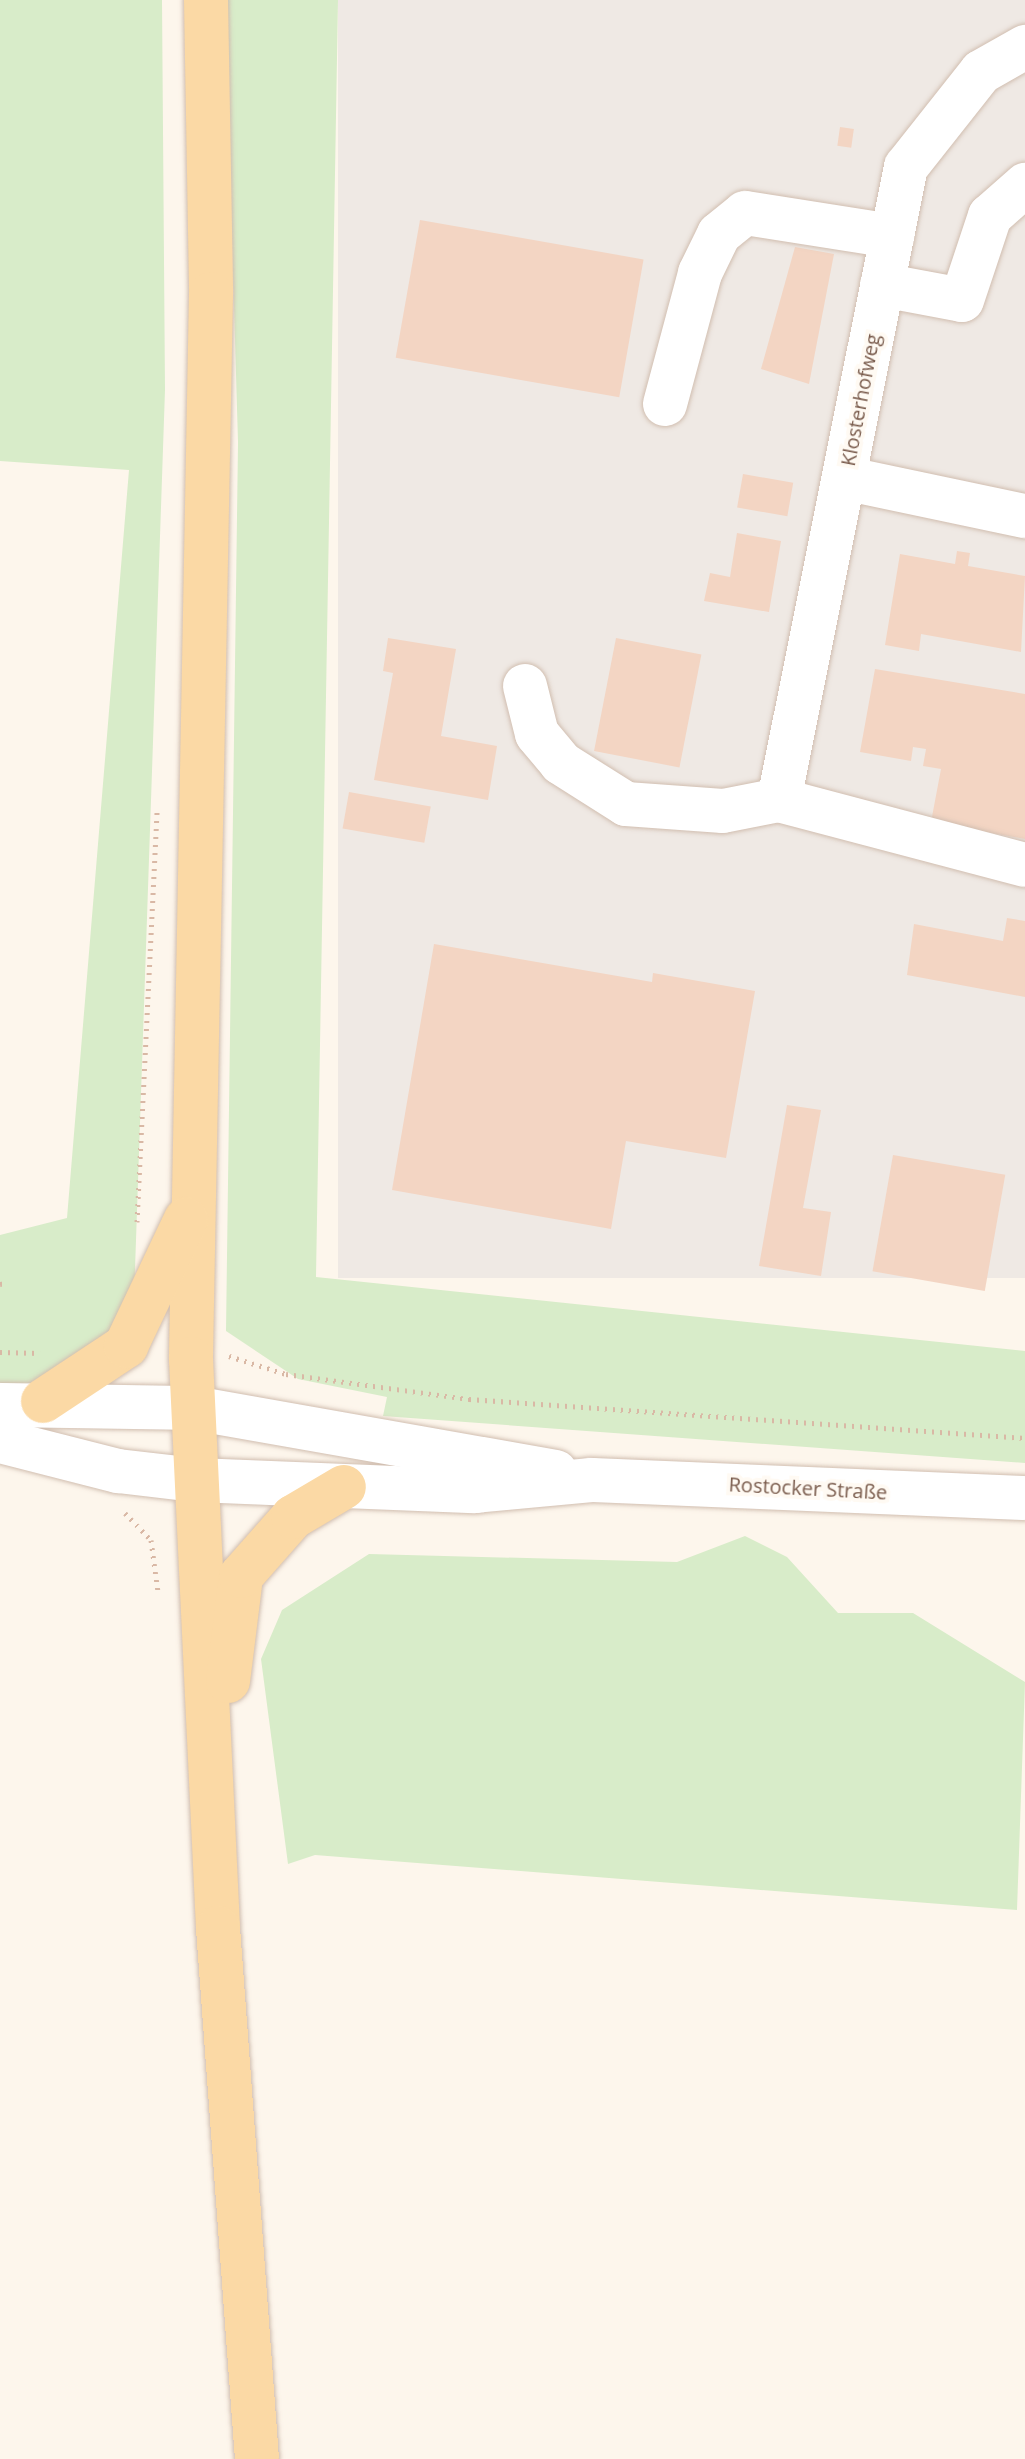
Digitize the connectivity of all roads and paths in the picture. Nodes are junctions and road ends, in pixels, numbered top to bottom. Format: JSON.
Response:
{"nodes":[{"id":1,"x":206,"y":0,"type":"edge"},
{"id":2,"x":1025,"y":47,"type":"edge"},
{"id":3,"x":1025,"y":185,"type":"edge"},
{"id":4,"x":892,"y":236,"type":"junction"},
{"id":5,"x":882,"y":285,"type":"junction"},
{"id":6,"x":665,"y":404,"type":"dead end"},
{"id":7,"x":844,"y":478,"type":"junction"},
{"id":8,"x":1025,"y":516,"type":"edge"},
{"id":9,"x":525,"y":686,"type":"dead end"},
{"id":10,"x":157,"y":797,"type":"dead end"},
{"id":11,"x":779,"y":800,"type":"junction"},
{"id":12,"x":1025,"y":865,"type":"edge"},
{"id":13,"x":193,"y":1206,"type":"junction"},
{"id":14,"x":136,"y":1239,"type":"dead end"},
{"id":15,"x":236,"y":1355,"type":"dead end"},
{"id":16,"x":43,"y":1401,"type":"junction"},
{"id":17,"x":0,"y":1405,"type":"edge"},
{"id":18,"x":193,"y":1408,"type":"junction"},
{"id":19,"x":1025,"y":1438,"type":"edge"},
{"id":20,"x":0,"y":1441,"type":"edge"},
{"id":21,"x":196,"y":1480,"type":"junction"},
{"id":22,"x":591,"y":1480,"type":"junction"},
{"id":23,"x":344,"y":1487,"type":"junction"},
{"id":24,"x":1025,"y":1498,"type":"edge"},
{"id":25,"x":218,"y":1928,"type":"junction"},
{"id":26,"x":257,"y":2459,"type":"edge"}],
"edges":[{"from":1,"to":13,"type":"main road"},
{"from":2,"to":4,"type":"street","name":"Klosterhofweg"},
{"from":3,"to":5,"type":"street"},
{"from":4,"to":5,"type":"street","name":"Klosterhofweg"},
{"from":4,"to":6,"type":"street"},
{"from":5,"to":7,"type":"street","name":"Klosterhofweg"},
{"from":7,"to":8,"type":"street"},
{"from":7,"to":11,"type":"street","name":"Klosterhofweg"},
{"from":9,"to":11,"type":"street"},
{"from":10,"to":14,"type":"path"},
{"from":11,"to":12,"type":"street"},
{"from":13,"to":16,"type":"main road"},
{"from":13,"to":18,"type":"main road"},
{"from":15,"to":19,"type":"path"},
{"from":16,"to":17,"type":"street","name":"Rostocker Straße"},
{"from":16,"to":18,"type":"street","name":"Rostocker Straße"},
{"from":18,"to":21,"type":"main road"},
{"from":18,"to":22,"type":"street","name":"Rostocker Straße"},
{"from":20,"to":21,"type":"street","name":"Rostocker Straße"},
{"from":21,"to":23,"type":"street","name":"Rostocker Straße"},
{"from":21,"to":25,"type":"main road"},
{"from":22,"to":23,"type":"street","name":"Rostocker Straße"},
{"from":22,"to":24,"type":"street","name":"Rostocker Straße"},
{"from":23,"to":25,"type":"main road"},
{"from":25,"to":26,"type":"main road"}]}
